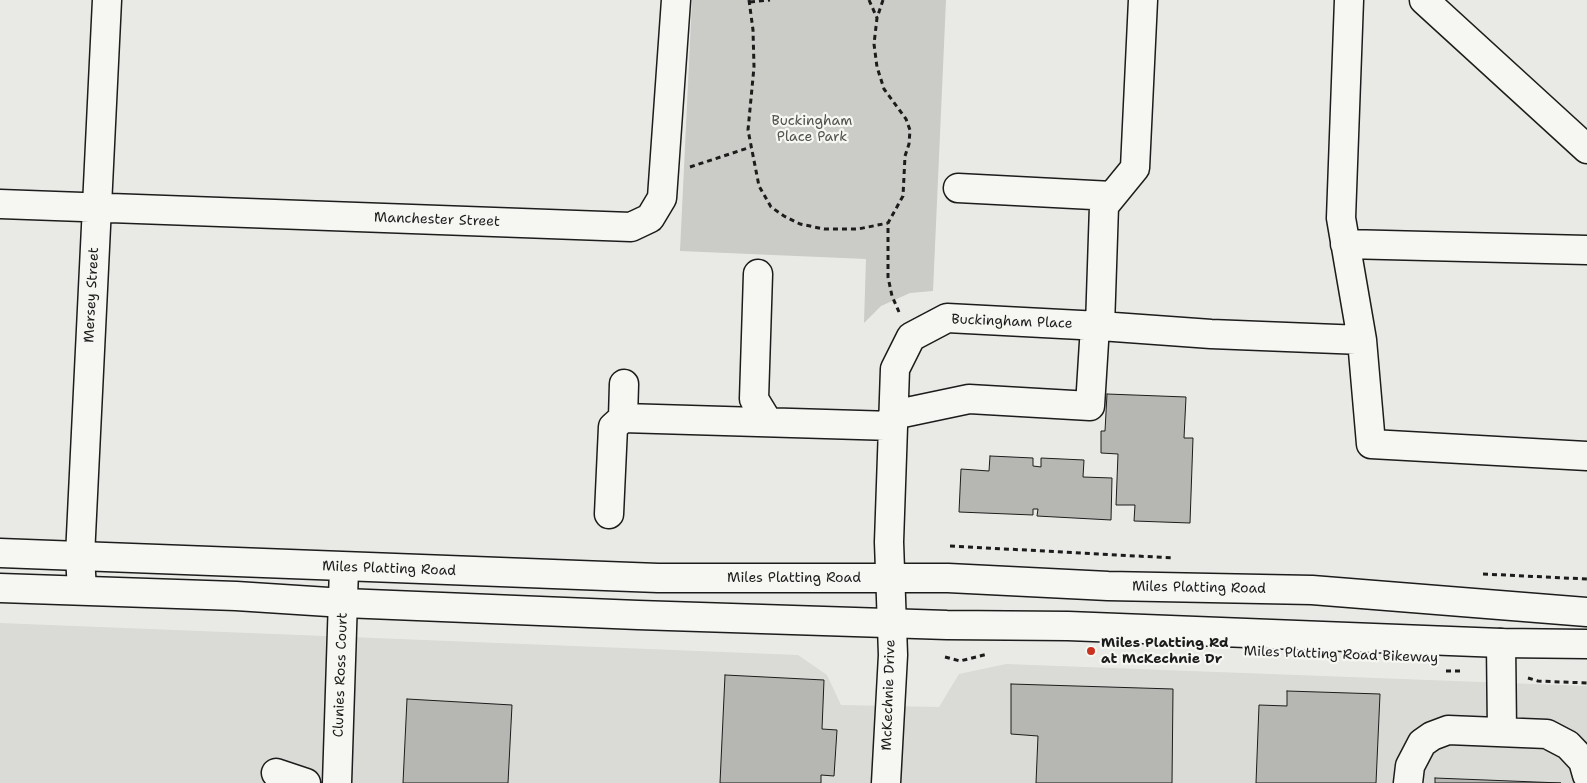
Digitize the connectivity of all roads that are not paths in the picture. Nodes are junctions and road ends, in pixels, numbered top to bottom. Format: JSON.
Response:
{"nodes":[{"id":1,"x":107,"y":0,"type":"edge"},
{"id":2,"x":676,"y":0,"type":"edge"},
{"id":3,"x":1143,"y":0,"type":"edge"},
{"id":4,"x":1349,"y":0,"type":"edge"},
{"id":5,"x":1424,"y":0,"type":"edge"},
{"id":6,"x":1587,"y":148,"type":"edge"},
{"id":7,"x":958,"y":188,"type":"dead end"},
{"id":8,"x":1112,"y":196,"type":"junction"},
{"id":9,"x":0,"y":204,"type":"edge"},
{"id":10,"x":96,"y":207,"type":"junction"},
{"id":11,"x":1346,"y":244,"type":"junction"},
{"id":12,"x":1587,"y":250,"type":"edge"},
{"id":13,"x":758,"y":274,"type":"dead end"},
{"id":14,"x":1098,"y":326,"type":"junction"},
{"id":15,"x":1362,"y":340,"type":"junction"},
{"id":16,"x":624,"y":384,"type":"dead end"},
{"id":17,"x":623,"y":418,"type":"junction"},
{"id":18,"x":893,"y":421,"type":"junction"},
{"id":19,"x":768,"y":422,"type":"junction"},
{"id":20,"x":1587,"y":456,"type":"edge"},
{"id":21,"x":609,"y":514,"type":"dead end"},
{"id":22,"x":0,"y":553,"type":"edge"},
{"id":23,"x":80,"y":556,"type":"junction"},
{"id":24,"x":344,"y":568,"type":"junction"},
{"id":25,"x":890,"y":578,"type":"junction"},
{"id":26,"x":0,"y":588,"type":"edge"},
{"id":27,"x":82,"y":590,"type":"junction"},
{"id":28,"x":344,"y":603,"type":"junction"},
{"id":29,"x":1587,"y":612,"type":"edge"},
{"id":30,"x":890,"y":623,"type":"junction"},
{"id":31,"x":1501,"y":643,"type":"junction"},
{"id":32,"x":1587,"y":644,"type":"edge"},
{"id":33,"x":1502,"y":731,"type":"junction"},
{"id":34,"x":276,"y":773,"type":"dead end"},
{"id":35,"x":1587,"y":775,"type":"edge"},
{"id":36,"x":306,"y":783,"type":"edge"},
{"id":37,"x":337,"y":783,"type":"edge"},
{"id":38,"x":886,"y":783,"type":"edge"},
{"id":39,"x":1408,"y":783,"type":"edge"}],
"edges":[{"from":1,"to":10,"type":"main road","name":"Mersey Street"},
{"from":2,"to":10,"type":"main road","name":"Manchester Street"},
{"from":3,"to":8,"type":"main road"},
{"from":4,"to":11,"type":"main road"},
{"from":5,"to":6,"type":"main road"},
{"from":7,"to":8,"type":"main road"},
{"from":8,"to":14,"type":"main road"},
{"from":9,"to":10,"type":"main road","name":"Manchester Street"},
{"from":10,"to":23,"type":"main road","name":"Mersey Street"},
{"from":11,"to":12,"type":"main road"},
{"from":11,"to":15,"type":"main road"},
{"from":13,"to":19,"type":"main road"},
{"from":14,"to":15,"type":"main road","name":"Buckingham Place"},
{"from":14,"to":18,"type":"main road","name":"Buckingham Place"},
{"from":14,"to":18,"type":"main road"},
{"from":15,"to":20,"type":"main road"},
{"from":16,"to":17,"type":"main road"},
{"from":17,"to":19,"type":"main road"},
{"from":17,"to":21,"type":"main road"},
{"from":18,"to":19,"type":"main road"},
{"from":18,"to":25,"type":"main road"},
{"from":22,"to":23,"type":"main road","name":"Miles Platting Road"},
{"from":23,"to":24,"type":"main road","name":"Miles Platting Road"},
{"from":23,"to":27,"type":"main road","name":"Mersey Street"},
{"from":24,"to":25,"type":"main road","name":"Miles Platting Road"},
{"from":24,"to":28,"type":"main road","name":"Clunies Ross Court"},
{"from":25,"to":29,"type":"main road","name":"Miles Platting Road"},
{"from":25,"to":30,"type":"main road","name":"McKechnie Drive"},
{"from":26,"to":27,"type":"main road"},
{"from":27,"to":28,"type":"main road"},
{"from":28,"to":30,"type":"main road"},
{"from":28,"to":37,"type":"main road","name":"Clunies Ross Court"},
{"from":30,"to":31,"type":"main road"},
{"from":30,"to":38,"type":"main road","name":"McKechnie Drive"},
{"from":31,"to":32,"type":"main road"},
{"from":31,"to":33,"type":"main road"},
{"from":33,"to":35,"type":"main road"},
{"from":33,"to":39,"type":"main road"},
{"from":34,"to":36,"type":"main road"}]}
